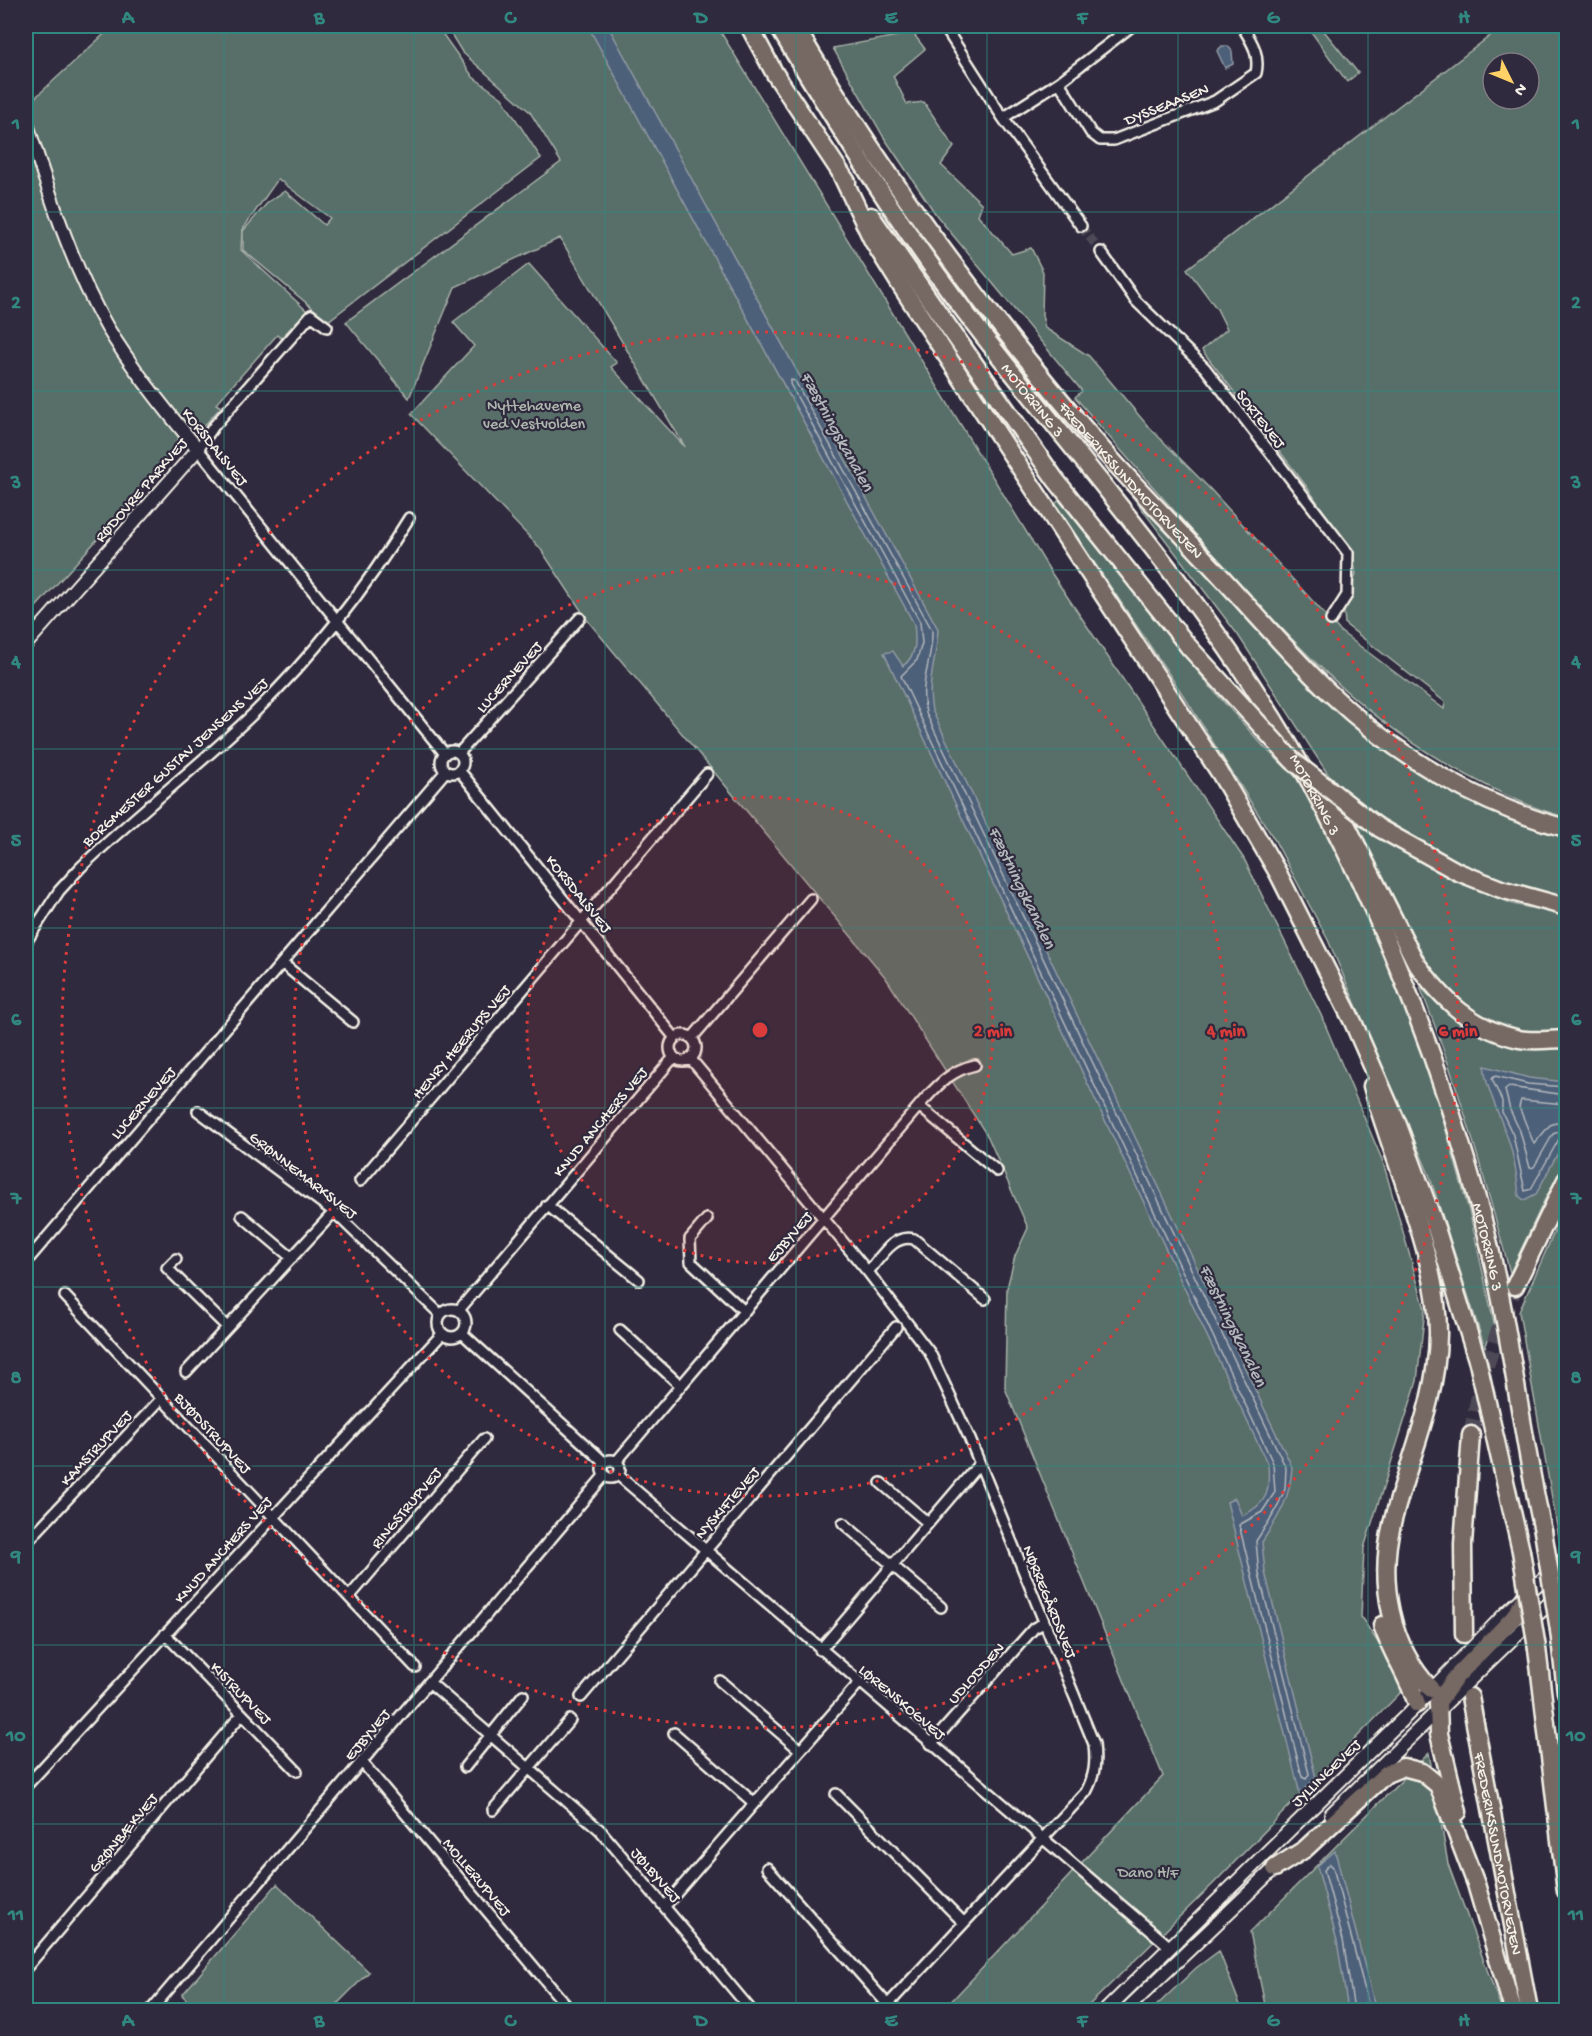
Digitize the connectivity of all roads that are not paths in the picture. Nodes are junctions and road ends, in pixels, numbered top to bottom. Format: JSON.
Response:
{"nodes":[{"id":1,"x":748,"y":26,"type":"edge"},
{"id":2,"x":778,"y":26,"type":"edge"},
{"id":3,"x":795,"y":26,"type":"edge"},
{"id":4,"x":944,"y":26,"type":"edge"},
{"id":5,"x":1132,"y":26,"type":"edge"},
{"id":6,"x":1242,"y":26,"type":"edge"},
{"id":7,"x":1059,"y":82,"type":"junction"},
{"id":8,"x":1003,"y":118,"type":"junction"},
{"id":9,"x":26,"y":121,"type":"edge"},
{"id":10,"x":841,"y":174,"type":"junction"},
{"id":11,"x":1081,"y":226,"type":"tunnel mouth"},
{"id":12,"x":1101,"y":252,"type":"tunnel mouth"},
{"id":13,"x":327,"y":327,"type":"dead end"},
{"id":14,"x":198,"y":449,"type":"junction"},
{"id":15,"x":409,"y":518,"type":"dead end"},
{"id":16,"x":580,"y":618,"type":"dead end"},
{"id":17,"x":337,"y":620,"type":"junction"},
{"id":18,"x":1331,"y":620,"type":"dead end"},
{"id":19,"x":26,"y":644,"type":"edge"},
{"id":20,"x":1256,"y":692,"type":"junction"},
{"id":21,"x":459,"y":753,"type":"junction"},
{"id":22,"x":445,"y":754,"type":"junction"},
{"id":23,"x":459,"y":770,"type":"junction"},
{"id":24,"x":446,"y":771,"type":"junction"},
{"id":25,"x":708,"y":774,"type":"dead end"},
{"id":26,"x":1566,"y":828,"type":"edge"},
{"id":27,"x":811,"y":899,"type":"dead end"},
{"id":28,"x":1566,"y":907,"type":"edge"},
{"id":29,"x":582,"y":921,"type":"junction"},
{"id":30,"x":26,"y":942,"type":"edge"},
{"id":31,"x":282,"y":963,"type":"junction"},
{"id":32,"x":353,"y":1022,"type":"dead end"},
{"id":33,"x":1353,"y":1022,"type":"junction"},
{"id":34,"x":675,"y":1038,"type":"junction"},
{"id":35,"x":692,"y":1038,"type":"junction"},
{"id":36,"x":1566,"y":1039,"type":"edge"},
{"id":37,"x":674,"y":1057,"type":"junction"},
{"id":38,"x":690,"y":1058,"type":"junction"},
{"id":39,"x":975,"y":1065,"type":"dead end"},
{"id":40,"x":919,"y":1106,"type":"junction"},
{"id":41,"x":198,"y":1111,"type":"dead end"},
{"id":42,"x":997,"y":1171,"type":"dead end"},
{"id":43,"x":1566,"y":1180,"type":"edge"},
{"id":44,"x":360,"y":1181,"type":"dead end"},
{"id":45,"x":547,"y":1205,"type":"junction"},
{"id":46,"x":334,"y":1212,"type":"junction"},
{"id":47,"x":242,"y":1216,"type":"dead end"},
{"id":48,"x":823,"y":1218,"type":"junction"},
{"id":49,"x":707,"y":1219,"type":"dead end"},
{"id":50,"x":292,"y":1257,"type":"junction"},
{"id":51,"x":26,"y":1259,"type":"edge"},
{"id":52,"x":176,"y":1259,"type":"dead end"},
{"id":53,"x":868,"y":1272,"type":"junction"},
{"id":54,"x":639,"y":1280,"type":"dead end"},
{"id":55,"x":1515,"y":1286,"type":"tunnel mouth"},
{"id":56,"x":65,"y":1296,"type":"dead end"},
{"id":57,"x":985,"y":1299,"type":"dead end"},
{"id":58,"x":459,"y":1310,"type":"junction"},
{"id":59,"x":743,"y":1310,"type":"junction"},
{"id":60,"x":440,"y":1314,"type":"junction"},
{"id":61,"x":227,"y":1327,"type":"junction"},
{"id":62,"x":896,"y":1327,"type":"dead end"},
{"id":63,"x":620,"y":1330,"type":"dead end"},
{"id":64,"x":462,"y":1333,"type":"junction"},
{"id":65,"x":442,"y":1334,"type":"junction"},
{"id":66,"x":186,"y":1372,"type":"dead end"},
{"id":67,"x":681,"y":1385,"type":"junction"},
{"id":68,"x":162,"y":1398,"type":"junction"},
{"id":69,"x":1471,"y":1435,"type":"tunnel mouth"},
{"id":70,"x":484,"y":1438,"type":"dead end"},
{"id":71,"x":604,"y":1462,"type":"junction"},
{"id":72,"x":616,"y":1462,"type":"junction"},
{"id":73,"x":979,"y":1464,"type":"junction"},
{"id":74,"x":618,"y":1475,"type":"junction"},
{"id":75,"x":604,"y":1476,"type":"junction"},
{"id":76,"x":880,"y":1483,"type":"dead end"},
{"id":77,"x":273,"y":1516,"type":"junction"},
{"id":78,"x":843,"y":1523,"type":"dead end"},
{"id":79,"x":928,"y":1523,"type":"junction"},
{"id":80,"x":1392,"y":1526,"type":"junction"},
{"id":81,"x":26,"y":1543,"type":"edge"},
{"id":82,"x":704,"y":1551,"type":"junction"},
{"id":83,"x":1566,"y":1558,"type":"edge"},
{"id":84,"x":892,"y":1565,"type":"junction"},
{"id":85,"x":1566,"y":1587,"type":"edge"},
{"id":86,"x":350,"y":1596,"type":"junction"},
{"id":87,"x":1526,"y":1596,"type":"joint"},
{"id":88,"x":940,"y":1607,"type":"dead end"},
{"id":89,"x":1044,"y":1623,"type":"junction"},
{"id":90,"x":165,"y":1634,"type":"junction"},
{"id":91,"x":1464,"y":1634,"type":"dead end"},
{"id":92,"x":820,"y":1650,"type":"junction"},
{"id":93,"x":415,"y":1667,"type":"dead end"},
{"id":94,"x":720,"y":1680,"type":"dead end"},
{"id":95,"x":429,"y":1682,"type":"junction"},
{"id":96,"x":859,"y":1683,"type":"junction"},
{"id":97,"x":1451,"y":1692,"type":"junction"},
{"id":98,"x":1566,"y":1692,"type":"edge"},
{"id":99,"x":523,"y":1695,"type":"dead end"},
{"id":100,"x":580,"y":1697,"type":"dead end"},
{"id":101,"x":1417,"y":1704,"type":"junction"},
{"id":102,"x":1436,"y":1713,"type":"junction"},
{"id":103,"x":242,"y":1714,"type":"junction"},
{"id":104,"x":570,"y":1720,"type":"dead end"},
{"id":105,"x":674,"y":1732,"type":"dead end"},
{"id":106,"x":491,"y":1734,"type":"junction"},
{"id":107,"x":931,"y":1744,"type":"junction"},
{"id":108,"x":800,"y":1750,"type":"junction"},
{"id":109,"x":362,"y":1762,"type":"junction"},
{"id":110,"x":465,"y":1767,"type":"dead end"},
{"id":111,"x":530,"y":1767,"type":"junction"},
{"id":112,"x":297,"y":1772,"type":"dead end"},
{"id":113,"x":26,"y":1786,"type":"edge"},
{"id":114,"x":836,"y":1794,"type":"dead end"},
{"id":115,"x":754,"y":1803,"type":"junction"},
{"id":116,"x":493,"y":1810,"type":"dead end"},
{"id":117,"x":1044,"y":1837,"type":"junction"},
{"id":118,"x":767,"y":1868,"type":"dead end"},
{"id":119,"x":1275,"y":1868,"type":"junction"},
{"id":120,"x":1476,"y":1884,"type":"junction"},
{"id":121,"x":1566,"y":1891,"type":"edge"},
{"id":122,"x":665,"y":1906,"type":"junction"},
{"id":123,"x":964,"y":1923,"type":"junction"},
{"id":124,"x":1170,"y":1947,"type":"junction"},
{"id":125,"x":26,"y":1968,"type":"edge"},
{"id":126,"x":885,"y":2008,"type":"edge"},
{"id":127,"x":151,"y":2010,"type":"edge"},
{"id":128,"x":570,"y":2010,"type":"edge"},
{"id":129,"x":751,"y":2010,"type":"edge"},
{"id":130,"x":1106,"y":2010,"type":"edge"},
{"id":131,"x":1126,"y":2010,"type":"edge"},
{"id":132,"x":1513,"y":2010,"type":"edge"},
{"id":133,"x":1529,"y":2010,"type":"edge"}],
"edges":[{"from":1,"to":10,"type":"highway"},
{"from":2,"to":20,"type":"highway","name":"MOTORRING 3"},
{"from":3,"to":26,"type":"highway","name":"FREDERIKSSUNDMOTORVEJEN"},
{"from":4,"to":8,"type":"street"},
{"from":5,"to":7,"type":"street"},
{"from":6,"to":7,"type":"street","name":"DYSSEAASEN"},
{"from":7,"to":8,"type":"street"},
{"from":8,"to":11,"type":"street"},
{"from":9,"to":14,"type":"street","name":"KORSDALSVEJ"},
{"from":10,"to":28,"type":"highway","bridge":true},
{"from":10,"to":33,"type":"highway"},
{"from":12,"to":18,"type":"street","name":"SORTEVEJ"},
{"from":13,"to":14,"type":"street","name":"RØDOVRE PARKVEJ"},
{"from":14,"to":17,"type":"street","name":"KORSDALSVEJ"},
{"from":14,"to":19,"type":"street","name":"RØDOVRE PARKVEJ"},
{"from":15,"to":17,"type":"street","name":"BORGMESTER GUSTAV JENSENS VEJ"},
{"from":16,"to":21,"type":"street","name":"LUCERNEVEJ"},
{"from":17,"to":22,"type":"street","name":"KORSDALSVEJ"},
{"from":17,"to":30,"type":"street","name":"BORGMESTER GUSTAV JENSENS VEJ"},
{"from":20,"to":36,"type":"highway"},
{"from":20,"to":98,"type":"highway","name":"MOTORRING 3","bridge":true},
{"from":21,"to":22,"type":"street"},
{"from":21,"to":23,"type":"street"},
{"from":22,"to":24,"type":"street"},
{"from":23,"to":24,"type":"street"},
{"from":23,"to":29,"type":"street","name":"KORSDALSVEJ"},
{"from":24,"to":31,"type":"street","name":"LUCERNEVEJ"},
{"from":25,"to":29,"type":"street","name":"HENRY HEERUPS VEJ"},
{"from":27,"to":35,"type":"street"},
{"from":29,"to":34,"type":"street","name":"KORSDALSVEJ"},
{"from":29,"to":44,"type":"street","name":"HENRY HEERUPS VEJ"},
{"from":31,"to":32,"type":"street"},
{"from":31,"to":51,"type":"street","name":"LUCERNEVEJ"},
{"from":33,"to":80,"type":"highway"},
{"from":33,"to":121,"type":"highway","bridge":true},
{"from":34,"to":35,"type":"street"},
{"from":34,"to":37,"type":"street"},
{"from":35,"to":38,"type":"street"},
{"from":37,"to":38,"type":"street"},
{"from":37,"to":45,"type":"street","name":"KNUD ANCHERS VEJ"},
{"from":38,"to":48,"type":"street"},
{"from":39,"to":40,"type":"street","name":"EJBYVEJ"},
{"from":40,"to":42,"type":"street"},
{"from":40,"to":48,"type":"street","name":"EJBYVEJ"},
{"from":41,"to":46,"type":"street","name":"GRØNNEMARKSVEJ"},
{"from":43,"to":55,"type":"highway"},
{"from":45,"to":54,"type":"street"},
{"from":45,"to":58,"type":"street","name":"KNUD ANCHERS VEJ"},
{"from":46,"to":50,"type":"street"},
{"from":46,"to":60,"type":"street","name":"GRØNNEMARKSVEJ"},
{"from":47,"to":50,"type":"street"},
{"from":48,"to":53,"type":"street","name":"NØRREGÅRDSVEJ"},
{"from":48,"to":59,"type":"street","name":"EJBYVEJ"},
{"from":49,"to":59,"type":"street"},
{"from":50,"to":61,"type":"street"},
{"from":52,"to":61,"type":"street"},
{"from":53,"to":57,"type":"street"},
{"from":53,"to":73,"type":"street","name":"NØRREGÅRDSVEJ"},
{"from":56,"to":68,"type":"street","name":"BJØDSTRUPVEJ"},
{"from":58,"to":60,"type":"street"},
{"from":58,"to":64,"type":"street"},
{"from":59,"to":67,"type":"street","name":"EJBYVEJ"},
{"from":60,"to":65,"type":"street"},
{"from":61,"to":66,"type":"street"},
{"from":62,"to":82,"type":"street","name":"NYSKIFTEVEJ"},
{"from":63,"to":67,"type":"street"},
{"from":64,"to":65,"type":"street"},
{"from":64,"to":71,"type":"street"},
{"from":65,"to":77,"type":"street","name":"KNUD ANCHERS VEJ"},
{"from":67,"to":72,"type":"street","name":"EJBYVEJ"},
{"from":68,"to":77,"type":"street","name":"BJØDSTRUPVEJ"},
{"from":68,"to":81,"type":"street","name":"KAMSTRUPVEJ"},
{"from":69,"to":91,"type":"highway"},
{"from":70,"to":86,"type":"street","name":"RINGSTRUPVEJ"},
{"from":71,"to":72,"type":"street"},
{"from":71,"to":75,"type":"street"},
{"from":72,"to":74,"type":"street"},
{"from":73,"to":79,"type":"street"},
{"from":73,"to":89,"type":"street","name":"NØRREGÅRDSVEJ"},
{"from":74,"to":75,"type":"street"},
{"from":74,"to":82,"type":"street","name":"LØRENSKOGVEJ"},
{"from":75,"to":95,"type":"street","name":"EJBYVEJ"},
{"from":76,"to":79,"type":"street"},
{"from":77,"to":86,"type":"street","name":"BJØDSTRUPVEJ"},
{"from":77,"to":90,"type":"street","name":"KNUD ANCHERS VEJ"},
{"from":78,"to":84,"type":"street"},
{"from":79,"to":84,"type":"street"},
{"from":80,"to":97,"type":"highway"},
{"from":80,"to":101,"type":"highway"},
{"from":82,"to":92,"type":"street","name":"LØRENSKOGVEJ"},
{"from":82,"to":100,"type":"street","name":"NYSKIFTEVEJ"},
{"from":83,"to":87,"type":"street"},
{"from":84,"to":88,"type":"street"},
{"from":84,"to":92,"type":"street"},
{"from":85,"to":97,"type":"street","name":"JYLLINGEVEJ"},
{"from":86,"to":93,"type":"street","name":"BJØDSTRUPVEJ"},
{"from":87,"to":97,"type":"highway"},
{"from":89,"to":107,"type":"street","name":"UDLODDEN"},
{"from":89,"to":117,"type":"street","name":"NØRREGÅRDSVEJ"},
{"from":90,"to":103,"type":"street","name":"KISTRUPVEJ"},
{"from":90,"to":113,"type":"street","name":"KNUD ANCHERS VEJ"},
{"from":92,"to":96,"type":"street","name":"LØRENSKOGVEJ"},
{"from":94,"to":108,"type":"street"},
{"from":95,"to":106,"type":"street","name":"JØLBYVEJ"},
{"from":95,"to":109,"type":"street","name":"EJBYVEJ"},
{"from":96,"to":107,"type":"street","name":"LØRENSKOGVEJ"},
{"from":96,"to":108,"type":"street"},
{"from":97,"to":101,"type":"street","name":"JYLLINGEVEJ"},
{"from":97,"to":102,"type":"highway"},
{"from":97,"to":133,"type":"highway","name":"FREDERIKSSUNDMOTORVEJEN"},
{"from":99,"to":106,"type":"street"},
{"from":101,"to":124,"type":"street","name":"JYLLINGEVEJ"},
{"from":102,"to":119,"type":"street"},
{"from":102,"to":120,"type":"highway"},
{"from":103,"to":112,"type":"street","name":"KISTRUPVEJ"},
{"from":103,"to":125,"type":"street","name":"GRØNBÆKVEJ"},
{"from":104,"to":111,"type":"street"},
{"from":105,"to":115,"type":"street"},
{"from":106,"to":110,"type":"street"},
{"from":106,"to":111,"type":"street","name":"JØLBYVEJ"},
{"from":107,"to":117,"type":"street","name":"LØRENSKOGVEJ"},
{"from":108,"to":115,"type":"street"},
{"from":109,"to":127,"type":"street","name":"EJBYVEJ"},
{"from":109,"to":128,"type":"street","name":"MOLLERUPVEJ"},
{"from":111,"to":116,"type":"street"},
{"from":111,"to":122,"type":"street","name":"JØLBYVEJ"},
{"from":114,"to":123,"type":"street"},
{"from":115,"to":122,"type":"street"},
{"from":117,"to":123,"type":"street","name":"NØRREGÅRDSVEJ"},
{"from":117,"to":124,"type":"street","name":"LØRENSKOGVEJ"},
{"from":118,"to":126,"type":"street","name":"NØRREGÅRDSVEJ"},
{"from":119,"to":120,"type":"highway"},
{"from":119,"to":131,"type":"street"},
{"from":120,"to":132,"type":"highway"},
{"from":122,"to":129,"type":"street","name":"JØLBYVEJ"},
{"from":123,"to":126,"type":"street","name":"NØRREGÅRDSVEJ"},
{"from":124,"to":130,"type":"street","name":"JYLLINGEVEJ"}]}
